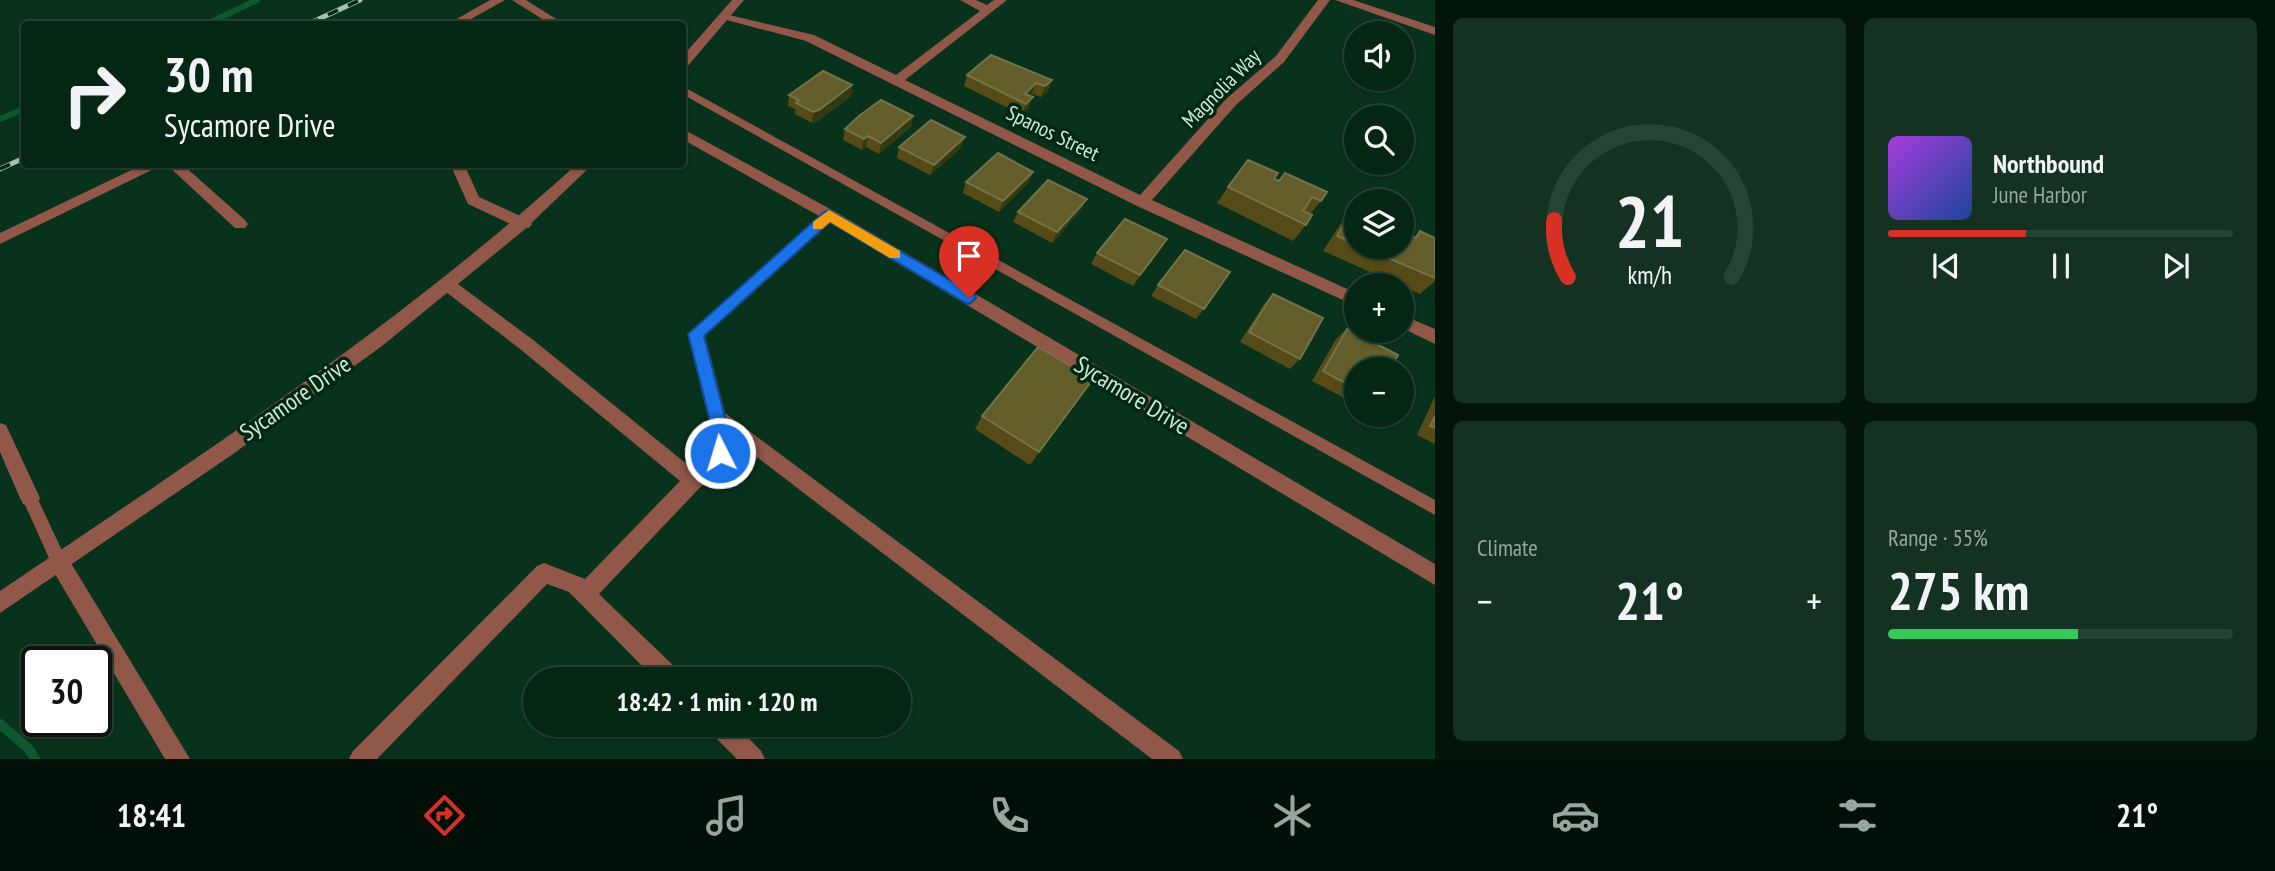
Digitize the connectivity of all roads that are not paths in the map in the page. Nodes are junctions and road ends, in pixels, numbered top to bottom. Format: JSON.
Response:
{"nodes":[{"id":1,"x":499,"y":0,"type":"edge"},
{"id":2,"x":519,"y":0,"type":"edge"},
{"id":3,"x":738,"y":0,"type":"edge"},
{"id":4,"x":966,"y":0,"type":"edge"},
{"id":5,"x":1001,"y":0,"type":"edge"},
{"id":6,"x":1324,"y":0,"type":"edge"},
{"id":7,"x":1341,"y":0,"type":"edge"},
{"id":8,"x":988,"y":10,"type":"junction"},
{"id":9,"x":725,"y":18,"type":"junction"},
{"id":10,"x":460,"y":21,"type":"edge"},
{"id":11,"x":553,"y":21,"type":"edge"},
{"id":12,"x":1435,"y":31,"type":"edge"},
{"id":13,"x":686,"y":61,"type":"edge"},
{"id":14,"x":895,"y":81,"type":"junction"},
{"id":15,"x":686,"y":91,"type":"edge"},
{"id":16,"x":686,"y":135,"type":"edge"},
{"id":17,"x":150,"y":168,"type":"edge"},
{"id":18,"x":177,"y":168,"type":"edge"},
{"id":19,"x":459,"y":168,"type":"edge"},
{"id":20,"x":582,"y":168,"type":"edge"},
{"id":21,"x":1142,"y":202,"type":"junction"},
{"id":22,"x":829,"y":215,"type":"junction"},
{"id":23,"x":240,"y":224,"type":"dead end"},
{"id":24,"x":524,"y":224,"type":"junction"},
{"id":25,"x":0,"y":239,"type":"edge"},
{"id":26,"x":448,"y":285,"type":"junction"},
{"id":27,"x":1344,"y":295,"type":"edge"},
{"id":28,"x":1414,"y":327,"type":"edge"},
{"id":29,"x":1435,"y":337,"type":"edge"},
{"id":30,"x":717,"y":417,"type":"junction"},
{"id":31,"x":0,"y":431,"type":"edge"},
{"id":32,"x":694,"y":481,"type":"junction"},
{"id":33,"x":30,"y":498,"type":"joint"},
{"id":34,"x":1435,"y":508,"type":"edge"},
{"id":35,"x":59,"y":562,"type":"junction"},
{"id":36,"x":1435,"y":575,"type":"edge"},
{"id":37,"x":585,"y":594,"type":"junction"},
{"id":38,"x":0,"y":603,"type":"edge"},
{"id":39,"x":659,"y":667,"type":"edge"},
{"id":40,"x":731,"y":737,"type":"edge"},
{"id":41,"x":178,"y":759,"type":"edge"},
{"id":42,"x":361,"y":759,"type":"edge"},
{"id":43,"x":753,"y":759,"type":"edge"},
{"id":44,"x":1171,"y":759,"type":"edge"}],
"edges":[{"from":1,"to":10,"type":"street"},
{"from":2,"to":11,"type":"street"},
{"from":3,"to":9,"type":"street"},
{"from":4,"to":8,"type":"street"},
{"from":5,"to":8,"type":"street"},
{"from":6,"to":21,"type":"street","name":"Magnolia Way"},
{"from":7,"to":12,"type":"street"},
{"from":8,"to":14,"type":"street"},
{"from":9,"to":13,"type":"street"},
{"from":9,"to":14,"type":"street","name":"Spanos Street"},
{"from":14,"to":21,"type":"street","name":"Spanos Street"},
{"from":15,"to":34,"type":"lane"},
{"from":16,"to":22,"type":"street","name":"Sycamore Drive"},
{"from":17,"to":25,"type":"street"},
{"from":18,"to":23,"type":"street"},
{"from":19,"to":24,"type":"street"},
{"from":20,"to":24,"type":"street","name":"Sycamore Drive"},
{"from":21,"to":27,"type":"street","name":"Spanos Street"},
{"from":22,"to":30,"type":"street"},
{"from":22,"to":36,"type":"street","name":"Sycamore Drive"},
{"from":24,"to":26,"type":"street","name":"Sycamore Drive"},
{"from":26,"to":32,"type":"street"},
{"from":26,"to":35,"type":"street","name":"Sycamore Drive"},
{"from":28,"to":29,"type":"street"},
{"from":30,"to":32,"type":"street"},
{"from":30,"to":44,"type":"street"},
{"from":31,"to":33,"type":"street"},
{"from":32,"to":37,"type":"street"},
{"from":33,"to":35,"type":"lane"},
{"from":35,"to":38,"type":"street","name":"Sycamore Drive"},
{"from":35,"to":41,"type":"street"},
{"from":37,"to":39,"type":"street"},
{"from":37,"to":42,"type":"street"},
{"from":40,"to":43,"type":"street"}]}
